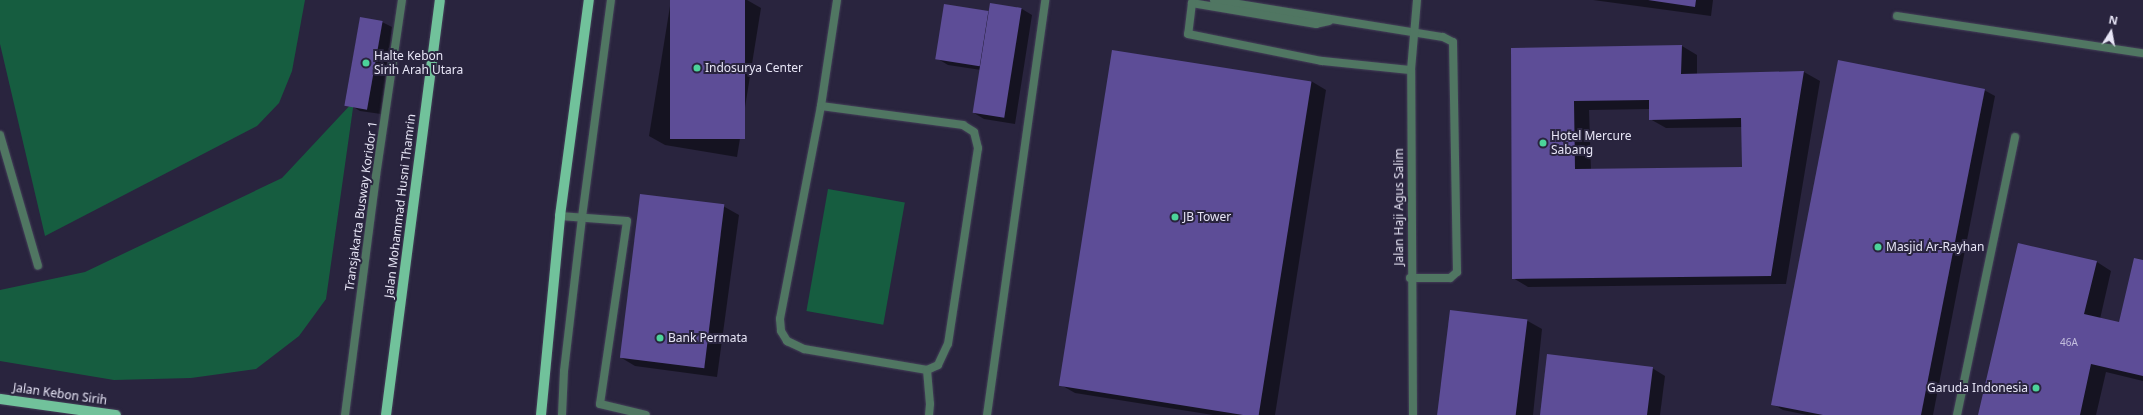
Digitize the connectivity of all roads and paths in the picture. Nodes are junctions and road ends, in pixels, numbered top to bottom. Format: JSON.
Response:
{"nodes":[{"id":1,"x":402,"y":0,"type":"edge"},
{"id":2,"x":440,"y":0,"type":"edge"},
{"id":3,"x":589,"y":0,"type":"edge"},
{"id":4,"x":611,"y":0,"type":"edge"},
{"id":5,"x":837,"y":0,"type":"edge"},
{"id":6,"x":1045,"y":0,"type":"edge"},
{"id":7,"x":1214,"y":0,"type":"edge"},
{"id":8,"x":1417,"y":0,"type":"edge"},
{"id":9,"x":1897,"y":16,"type":"dead end"},
{"id":10,"x":1333,"y":20,"type":"junction"},
{"id":11,"x":1414,"y":32,"type":"junction"},
{"id":12,"x":2143,"y":53,"type":"edge"},
{"id":13,"x":1411,"y":70,"type":"junction"},
{"id":14,"x":821,"y":106,"type":"junction"},
{"id":15,"x":0,"y":135,"type":"edge"},
{"id":16,"x":2015,"y":137,"type":"dead end"},
{"id":17,"x":560,"y":216,"type":"junction"},
{"id":18,"x":582,"y":217,"type":"junction"},
{"id":19,"x":38,"y":266,"type":"dead end"},
{"id":20,"x":1410,"y":278,"type":"junction"},
{"id":21,"x":927,"y":370,"type":"junction"},
{"id":22,"x":0,"y":399,"type":"edge"},
{"id":23,"x":116,"y":415,"type":"edge"},
{"id":24,"x":345,"y":415,"type":"edge"},
{"id":25,"x":386,"y":415,"type":"edge"},
{"id":26,"x":542,"y":415,"type":"edge"},
{"id":27,"x":562,"y":415,"type":"edge"},
{"id":28,"x":646,"y":415,"type":"edge"},
{"id":29,"x":929,"y":415,"type":"edge"},
{"id":30,"x":987,"y":415,"type":"edge"},
{"id":31,"x":1413,"y":415,"type":"edge"},
{"id":32,"x":1957,"y":415,"type":"edge"}],
"edges":[{"from":1,"to":24,"type":"street","name":"Transjakarta Busway Koridor 1"},
{"from":2,"to":25,"type":"main road","name":"Jalan Mohammad Husni Thamrin"},
{"from":3,"to":17,"type":"main road"},
{"from":4,"to":18,"type":"street"},
{"from":5,"to":14,"type":"street"},
{"from":6,"to":30,"type":"street"},
{"from":7,"to":10,"type":"street"},
{"from":8,"to":11,"type":"street","name":"Jalan Haji Agus Salim"},
{"from":9,"to":12,"type":"street"},
{"from":10,"to":11,"type":"street"},
{"from":10,"to":13,"type":"street"},
{"from":11,"to":13,"type":"street","name":"Jalan Haji Agus Salim"},
{"from":11,"to":20,"type":"street"},
{"from":13,"to":20,"type":"street","name":"Jalan Haji Agus Salim"},
{"from":14,"to":21,"type":"street"},
{"from":14,"to":21,"type":"street"},
{"from":15,"to":19,"type":"street"},
{"from":16,"to":32,"type":"street"},
{"from":17,"to":18,"type":"street"},
{"from":17,"to":26,"type":"main road"},
{"from":18,"to":27,"type":"street"},
{"from":18,"to":28,"type":"street"},
{"from":20,"to":31,"type":"street","name":"Jalan Haji Agus Salim"},
{"from":21,"to":29,"type":"street"},
{"from":22,"to":23,"type":"main road","name":"Jalan Kebon Sirih"}]}
